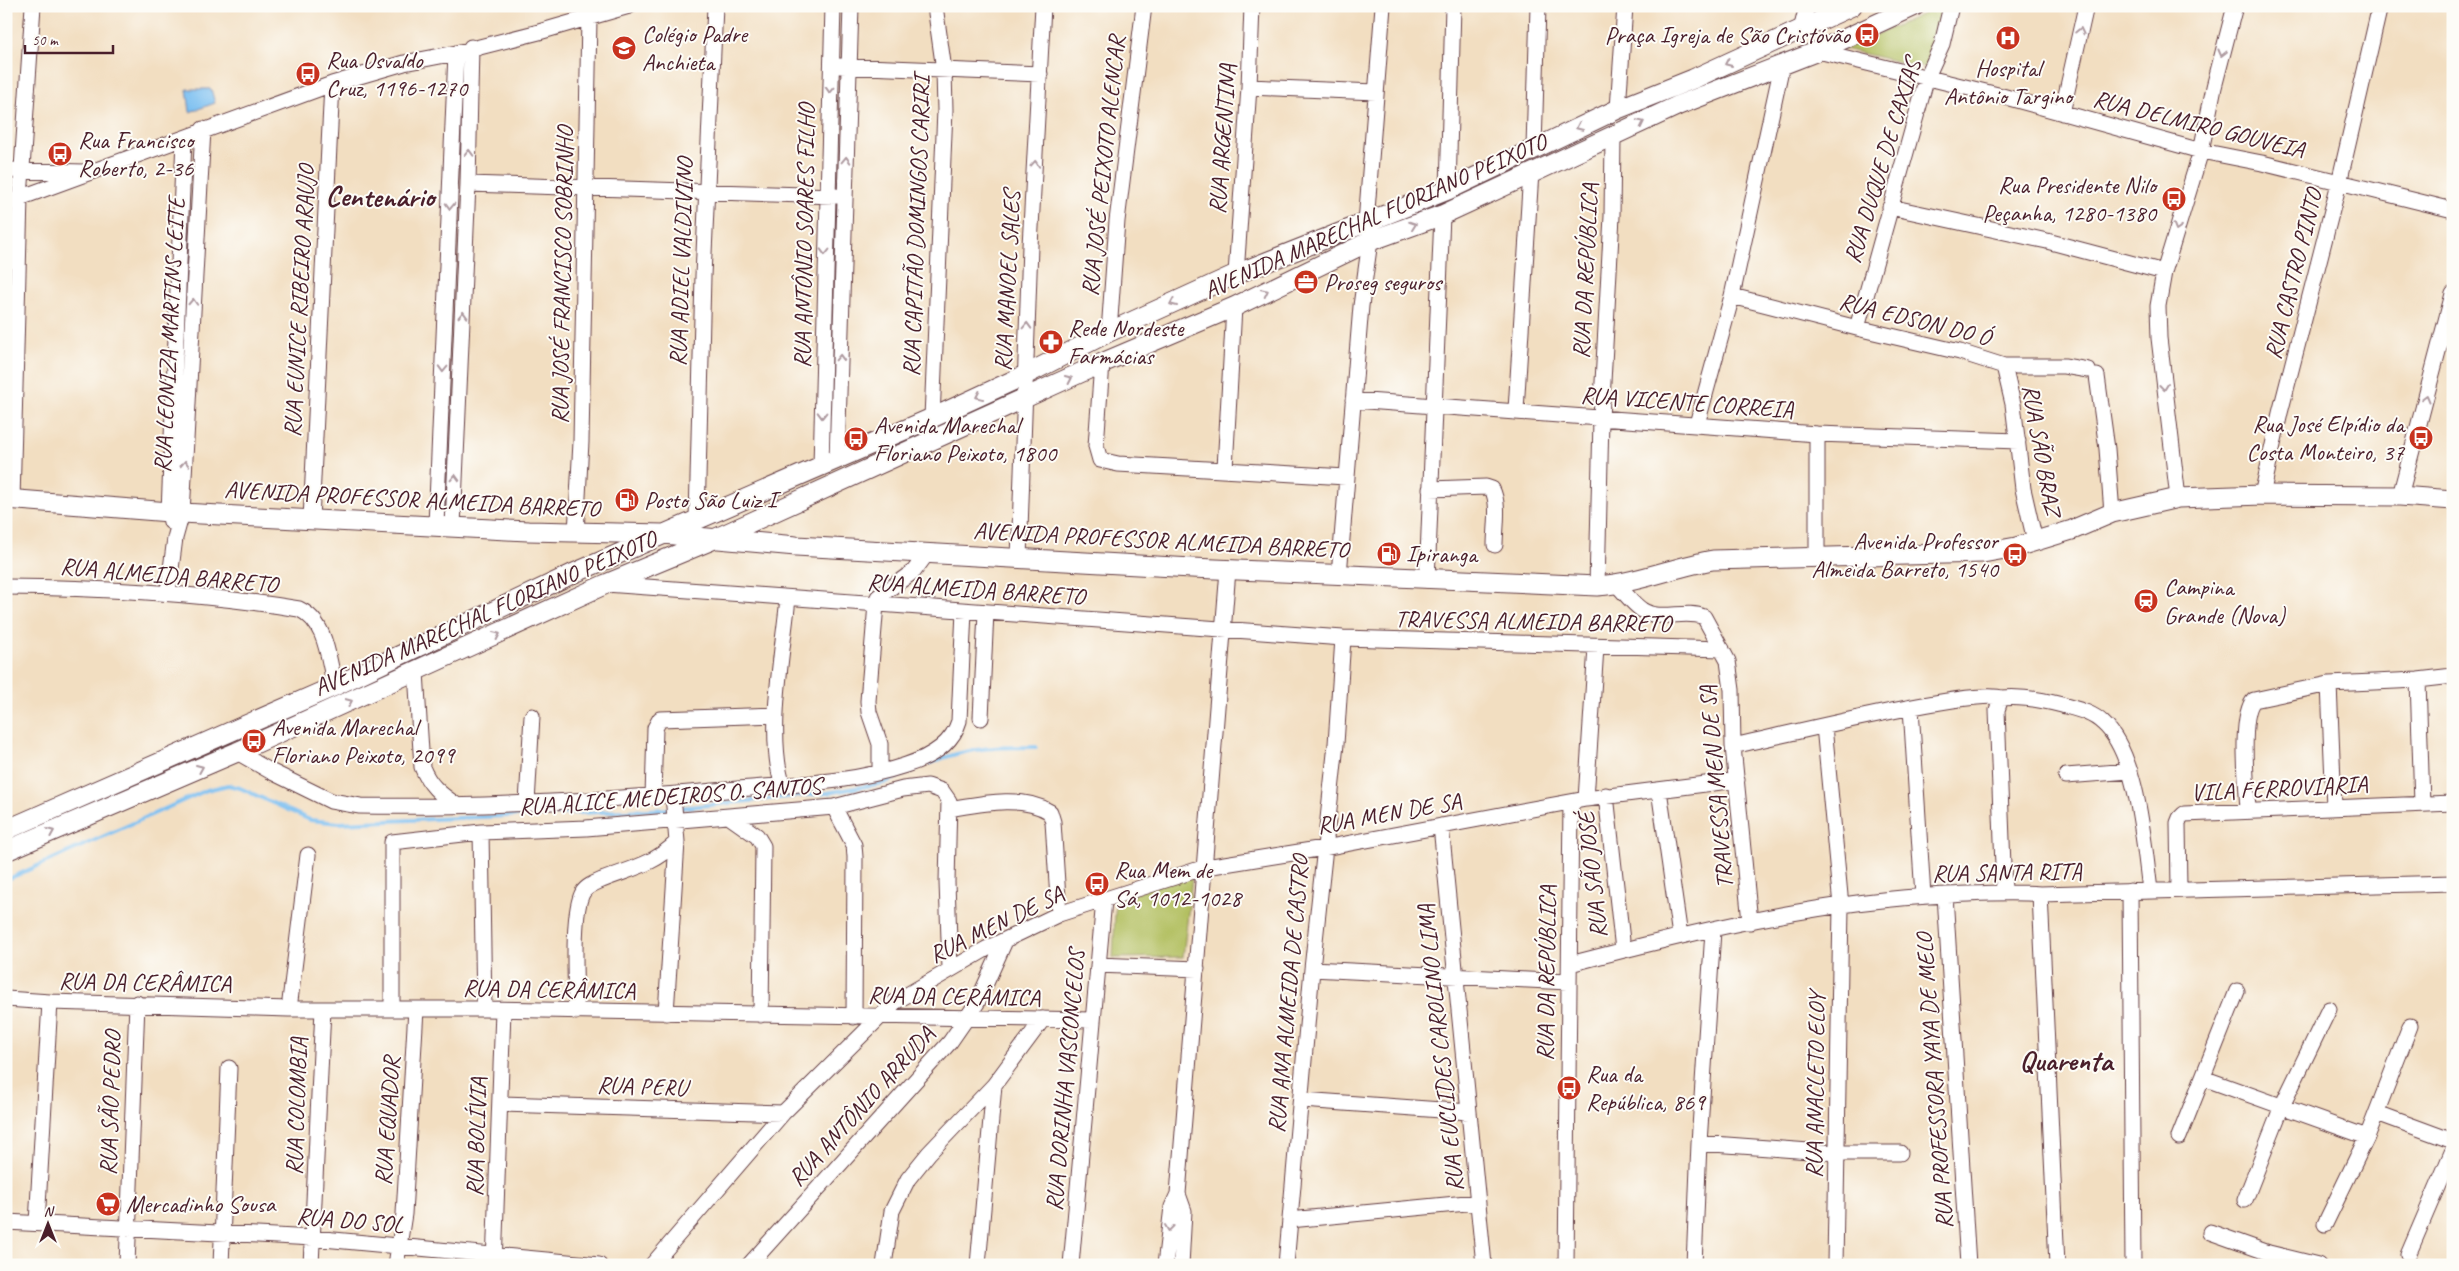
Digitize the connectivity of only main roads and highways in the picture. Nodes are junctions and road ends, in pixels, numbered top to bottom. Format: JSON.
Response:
{"nodes":[{"id":1,"x":1852,"y":6,"type":"edge"},
{"id":2,"x":1915,"y":6,"type":"edge"},
{"id":3,"x":1368,"y":232,"type":"junction"},
{"id":4,"x":9,"y":500,"type":"edge"},
{"id":5,"x":2453,"y":500,"type":"edge"},
{"id":6,"x":662,"y":534,"type":"junction"},
{"id":7,"x":712,"y":540,"type":"junction"},
{"id":8,"x":6,"y":830,"type":"edge"},
{"id":9,"x":6,"y":851,"type":"edge"}],
"edges":[{"from":1,"to":3,"type":"main road","name":"AVENIDA MARECHAL FLORIANO PEIXOTO","one_way":true},
{"from":3,"to":2,"type":"main road","name":"AVENIDA MARECHAL FLORIANO PEIXOTO","one_way":true},
{"from":3,"to":6,"type":"main road","name":"AVENIDA MARECHAL FLORIANO PEIXOTO","one_way":true},
{"from":7,"to":3,"type":"main road","name":"AVENIDA MARECHAL FLORIANO PEIXOTO","one_way":true},
{"from":4,"to":6,"type":"main road","name":"AVENIDA PROFESSOR ALMEIDA BARRETO"},
{"from":5,"to":7,"type":"main road","name":"AVENIDA PROFESSOR ALMEIDA BARRETO"},
{"from":6,"to":7,"type":"main road","name":"AVENIDA PROFESSOR ALMEIDA BARRETO"},
{"from":6,"to":8,"type":"main road","name":"AVENIDA MARECHAL FLORIANO PEIXOTO"},
{"from":9,"to":7,"type":"main road","name":"AVENIDA MARECHAL FLORIANO PEIXOTO","one_way":true}]}
